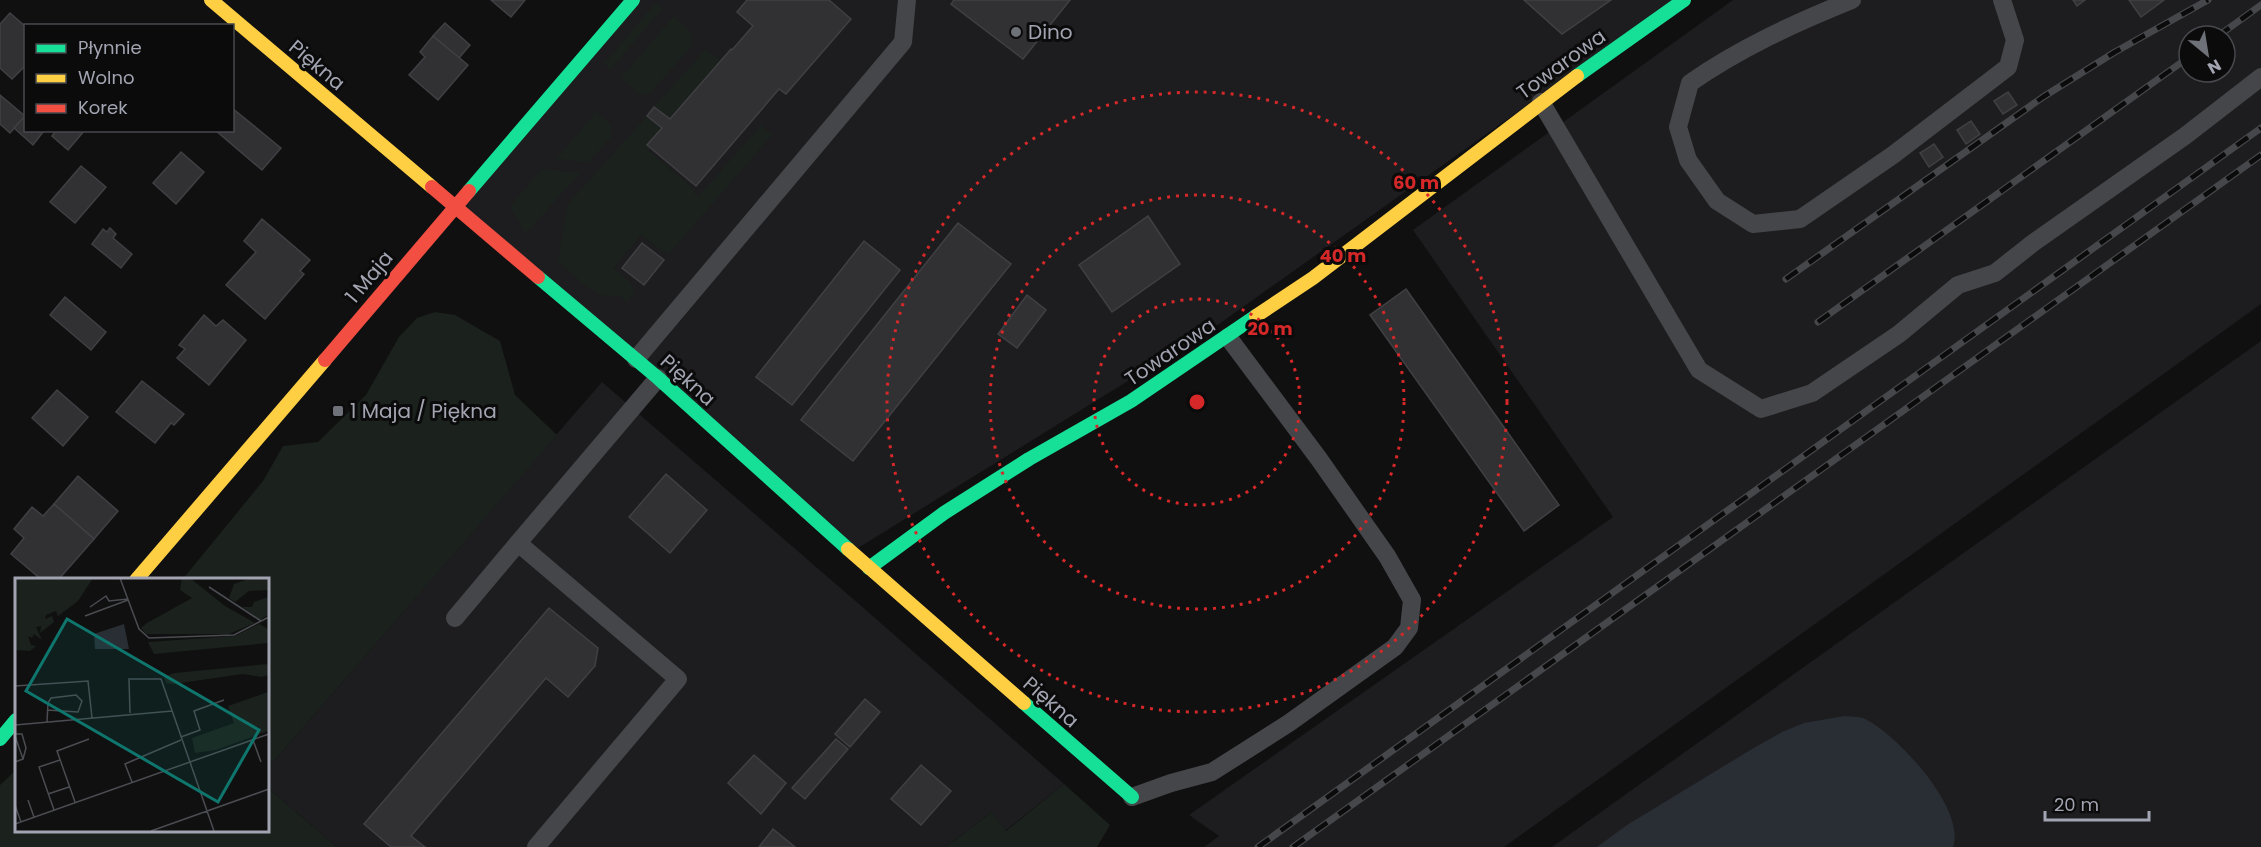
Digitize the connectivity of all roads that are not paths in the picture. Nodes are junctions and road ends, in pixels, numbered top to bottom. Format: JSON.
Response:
{"nodes":[{"id":1,"x":211,"y":0,"type":"edge"},
{"id":2,"x":633,"y":0,"type":"edge"},
{"id":3,"x":907,"y":0,"type":"edge"},
{"id":4,"x":1684,"y":0,"type":"edge"},
{"id":5,"x":1852,"y":0,"type":"edge"},
{"id":6,"x":2002,"y":0,"type":"edge"},
{"id":7,"x":2261,"y":77,"type":"edge"},
{"id":8,"x":1541,"y":102,"type":"junction"},
{"id":9,"x":455,"y":208,"type":"junction"},
{"id":10,"x":1228,"y":337,"type":"junction"},
{"id":11,"x":636,"y":359,"type":"junction"},
{"id":12,"x":658,"y":378,"type":"junction"},
{"id":13,"x":518,"y":543,"type":"junction"},
{"id":14,"x":868,"y":568,"type":"junction"},
{"id":15,"x":138,"y":578,"type":"edge"},
{"id":16,"x":455,"y":618,"type":"dead end"},
{"id":17,"x":1132,"y":797,"type":"joint"},
{"id":18,"x":536,"y":847,"type":"edge"}],
"edges":[{"from":1,"to":9,"type":"street","name":"Piękna"},
{"from":2,"to":9,"type":"street","name":"1 Maja"},
{"from":3,"to":11,"type":"lane"},
{"from":4,"to":8,"type":"street","name":"Towarowa"},
{"from":5,"to":6,"type":"lane"},
{"from":7,"to":8,"type":"lane"},
{"from":8,"to":10,"type":"street","name":"Towarowa"},
{"from":9,"to":11,"type":"street","name":"Piękna"},
{"from":9,"to":15,"type":"street","name":"1 Maja"},
{"from":10,"to":14,"type":"street","name":"Towarowa"},
{"from":10,"to":17,"type":"lane"},
{"from":11,"to":12,"type":"street","name":"Piękna"},
{"from":12,"to":13,"type":"lane"},
{"from":12,"to":14,"type":"street","name":"Piękna"},
{"from":13,"to":16,"type":"lane"},
{"from":13,"to":18,"type":"lane"},
{"from":14,"to":17,"type":"street","name":"Piękna"}]}
